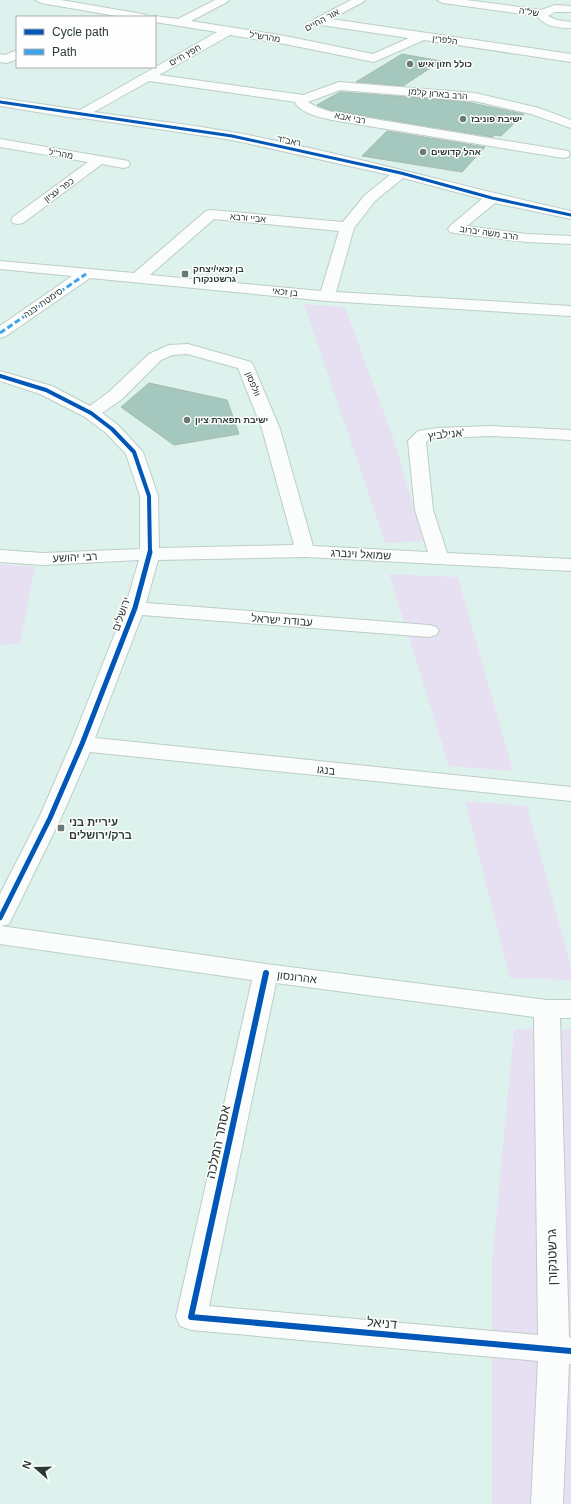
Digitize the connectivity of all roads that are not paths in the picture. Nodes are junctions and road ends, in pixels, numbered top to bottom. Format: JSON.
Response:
{"nodes":[{"id":1,"x":41,"y":0,"type":"edge"},
{"id":2,"x":222,"y":0,"type":"edge"},
{"id":3,"x":359,"y":0,"type":"edge"},
{"id":4,"x":443,"y":0,"type":"edge"},
{"id":5,"x":571,"y":9,"type":"edge"},
{"id":6,"x":543,"y":14,"type":"junction"},
{"id":7,"x":136,"y":16,"type":"edge"},
{"id":8,"x":156,"y":19,"type":"edge"},
{"id":9,"x":319,"y":21,"type":"junction"},
{"id":10,"x":179,"y":23,"type":"junction"},
{"id":11,"x":565,"y":24,"type":"edge"},
{"id":12,"x":228,"y":31,"type":"junction"},
{"id":13,"x":423,"y":36,"type":"junction"},
{"id":14,"x":285,"y":40,"type":"junction"},
{"id":15,"x":535,"y":53,"type":"junction"},
{"id":16,"x":571,"y":58,"type":"edge"},
{"id":17,"x":147,"y":77,"type":"junction"},
{"id":18,"x":304,"y":99,"type":"junction"},
{"id":19,"x":0,"y":102,"type":"edge"},
{"id":20,"x":80,"y":114,"type":"junction"},
{"id":21,"x":571,"y":124,"type":"edge"},
{"id":22,"x":0,"y":143,"type":"edge"},
{"id":23,"x":563,"y":154,"type":"dead end"},
{"id":24,"x":100,"y":160,"type":"junction"},
{"id":25,"x":123,"y":164,"type":"dead end"},
{"id":26,"x":401,"y":173,"type":"junction"},
{"id":27,"x":492,"y":198,"type":"junction"},
{"id":28,"x":571,"y":215,"type":"edge"},
{"id":29,"x":18,"y":220,"type":"dead end"},
{"id":30,"x":347,"y":227,"type":"junction"},
{"id":31,"x":571,"y":240,"type":"edge"},
{"id":32,"x":0,"y":265,"type":"edge"},
{"id":33,"x":86,"y":274,"type":"junction"},
{"id":34,"x":136,"y":279,"type":"junction"},
{"id":35,"x":327,"y":296,"type":"junction"},
{"id":36,"x":571,"y":311,"type":"edge"},
{"id":37,"x":0,"y":333,"type":"edge"},
{"id":38,"x":0,"y":376,"type":"edge"},
{"id":39,"x":91,"y":413,"type":"junction"},
{"id":40,"x":571,"y":435,"type":"edge"},
{"id":41,"x":305,"y":551,"type":"junction"},
{"id":42,"x":150,"y":554,"type":"junction"},
{"id":43,"x":0,"y":556,"type":"edge"},
{"id":44,"x":439,"y":557,"type":"junction"},
{"id":45,"x":571,"y":565,"type":"edge"},
{"id":46,"x":135,"y":608,"type":"junction"},
{"id":47,"x":429,"y":630,"type":"dead end"},
{"id":48,"x":82,"y":744,"type":"junction"},
{"id":49,"x":571,"y":794,"type":"edge"},
{"id":50,"x":0,"y":918,"type":"edge"},
{"id":51,"x":0,"y":935,"type":"edge"},
{"id":52,"x":266,"y":973,"type":"junction"},
{"id":53,"x":559,"y":1009,"type":"edge"},
{"id":54,"x":191,"y":1317,"type":"joint"},
{"id":55,"x":563,"y":1351,"type":"edge"},
{"id":56,"x":547,"y":1504,"type":"edge"}],
"edges":[{"from":1,"to":7,"type":"street"},
{"from":2,"to":10,"type":"street"},
{"from":3,"to":9,"type":"street","name":"אור החיים"},
{"from":4,"to":6,"type":"street","name":"של\"ה"},
{"from":5,"to":6,"type":"street"},
{"from":6,"to":11,"type":"street"},
{"from":8,"to":10,"type":"street","name":"מהרש\"ל"},
{"from":9,"to":13,"type":"street","name":"הלפרין"},
{"from":9,"to":14,"type":"street","name":"אור החיים"},
{"from":10,"to":12,"type":"street","name":"מהרש\"ל"},
{"from":11,"to":15,"type":"street"},
{"from":12,"to":14,"type":"street","name":"מהרש\"ל"},
{"from":12,"to":17,"type":"street","name":"חפץ חיים"},
{"from":13,"to":14,"type":"street","name":"מהרש\"ל"},
{"from":13,"to":15,"type":"street","name":"הלפרין"},
{"from":15,"to":16,"type":"street","name":"הלפרין"},
{"from":17,"to":18,"type":"street"},
{"from":17,"to":20,"type":"street","name":"חפץ חיים"},
{"from":18,"to":21,"type":"street","name":"הרב בארון קלמן"},
{"from":18,"to":23,"type":"street","name":"רבי אבא"},
{"from":19,"to":20,"type":"street","name":"ראב\"ד"},
{"from":20,"to":26,"type":"street","name":"ראב\"ד"},
{"from":22,"to":24,"type":"street","name":"מהר\"ל"},
{"from":24,"to":25,"type":"street","name":"מהר\"ל"},
{"from":24,"to":29,"type":"street","name":"כפר עציון"},
{"from":26,"to":27,"type":"street","name":"ראב\"ד"},
{"from":26,"to":30,"type":"street"},
{"from":27,"to":28,"type":"street","name":"ראב\"ד"},
{"from":27,"to":31,"type":"street","name":"הרב משה יברוב"},
{"from":30,"to":34,"type":"street","name":"אביי ורבא"},
{"from":30,"to":35,"type":"street"},
{"from":32,"to":33,"type":"street","name":"בן זכאי"},
{"from":33,"to":34,"type":"street","name":"בן זכאי"},
{"from":33,"to":37,"type":"street","name":"סימטת יבנה"},
{"from":34,"to":35,"type":"street","name":"בן זכאי"},
{"from":35,"to":36,"type":"street","name":"בן זכאי"},
{"from":38,"to":39,"type":"street","name":"ירושלים"},
{"from":39,"to":41,"type":"street","name":"וולפסון"},
{"from":39,"to":42,"type":"street","name":"ירושלים"},
{"from":40,"to":44,"type":"street","name":"אנילביץ'"},
{"from":41,"to":42,"type":"street","name":"שמואל וינברג"},
{"from":41,"to":44,"type":"street","name":"שמואל וינברג"},
{"from":42,"to":43,"type":"street","name":"רבי יהושע"},
{"from":42,"to":46,"type":"street","name":"ירושלים"},
{"from":44,"to":45,"type":"street","name":"שמואל וינברג"},
{"from":46,"to":47,"type":"street","name":"עבודת ישראל"},
{"from":46,"to":48,"type":"street","name":"ירושלים"},
{"from":48,"to":49,"type":"street","name":"בנגו"},
{"from":48,"to":50,"type":"street","name":"ירושלים"},
{"from":51,"to":52,"type":"street","name":"אהרונסון"},
{"from":52,"to":53,"type":"street","name":"אהרונסון"},
{"from":52,"to":54,"type":"street","name":"אסתר המלכה"},
{"from":53,"to":55,"type":"street","name":"גרשטנקורן"},
{"from":54,"to":55,"type":"street","name":"דניאל"},
{"from":55,"to":56,"type":"street","name":"גרשטנקורן"}]}
